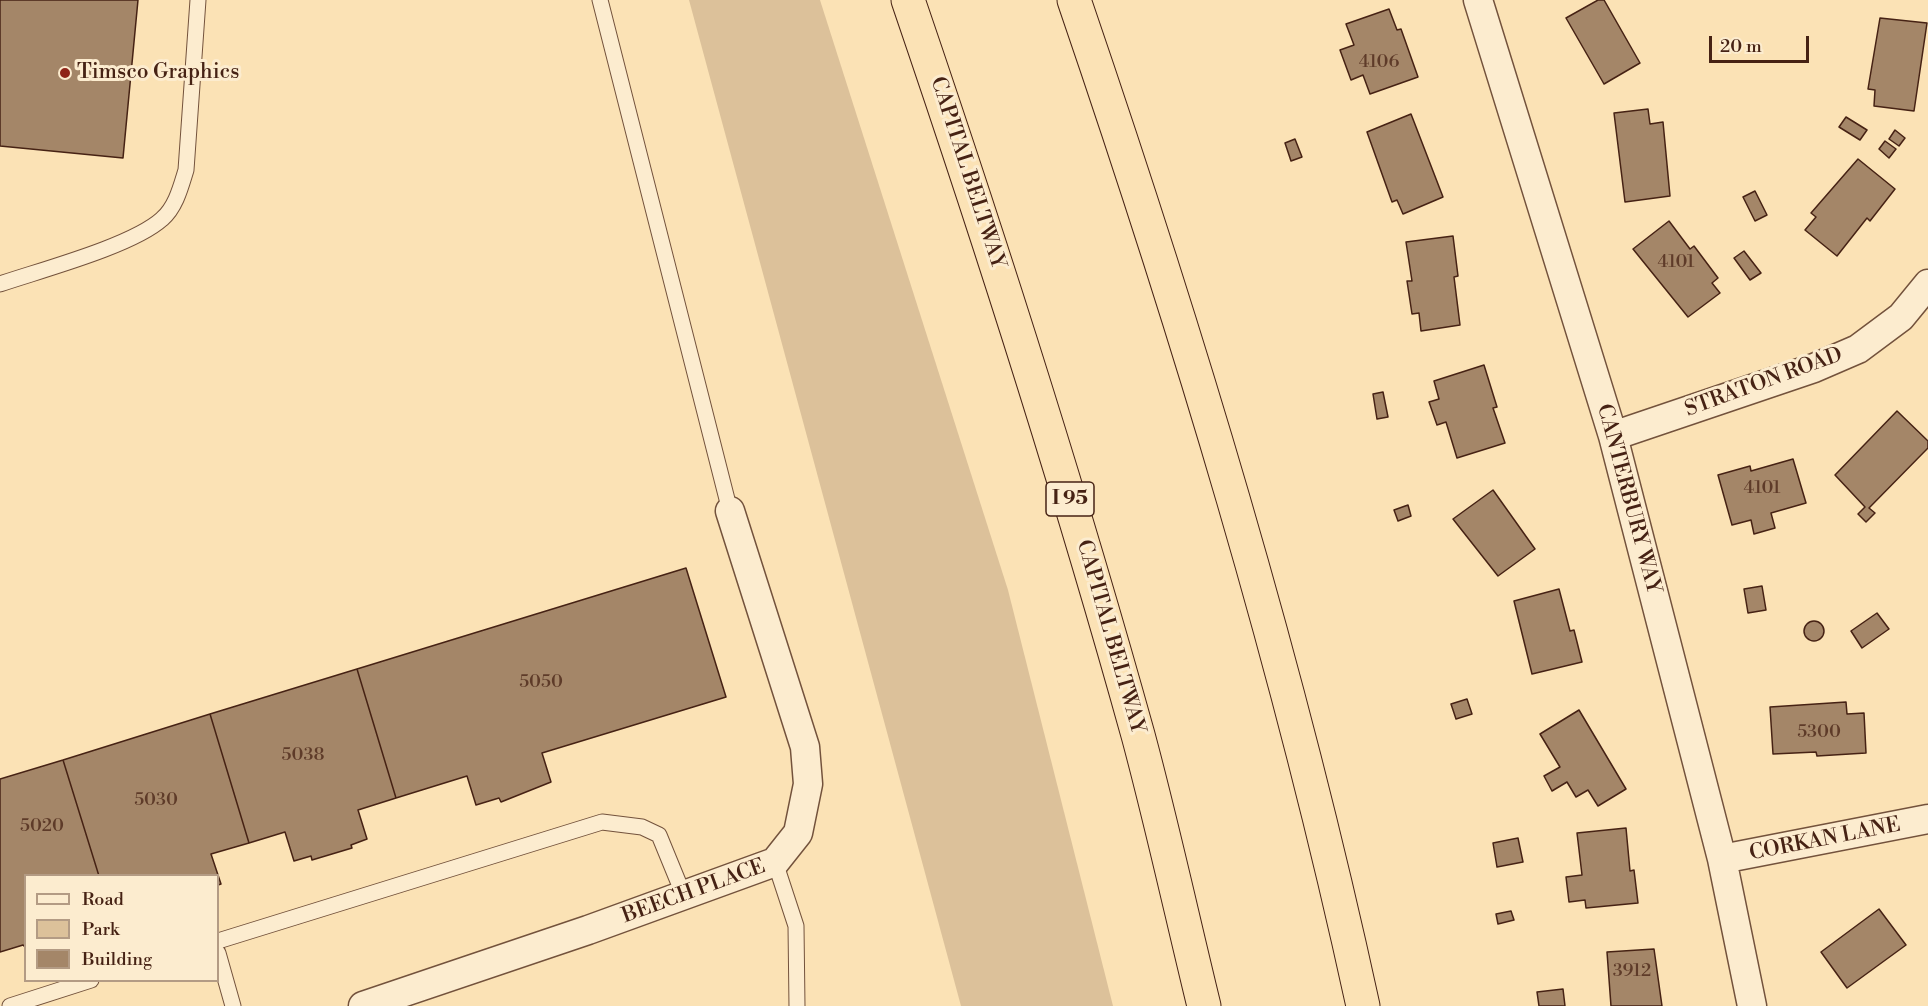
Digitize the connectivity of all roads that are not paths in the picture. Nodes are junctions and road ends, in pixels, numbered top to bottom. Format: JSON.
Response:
{"nodes":[{"id":1,"x":198,"y":0,"type":"edge"},
{"id":2,"x":600,"y":0,"type":"edge"},
{"id":3,"x":909,"y":0,"type":"edge"},
{"id":4,"x":1074,"y":0,"type":"edge"},
{"id":5,"x":1478,"y":0,"type":"edge"},
{"id":6,"x":0,"y":284,"type":"edge"},
{"id":7,"x":1928,"y":284,"type":"edge"},
{"id":8,"x":1613,"y":436,"type":"junction"},
{"id":9,"x":730,"y":511,"type":"joint"},
{"id":10,"x":1928,"y":819,"type":"edge"},
{"id":11,"x":1722,"y":859,"type":"junction"},
{"id":12,"x":775,"y":862,"type":"junction"},
{"id":13,"x":684,"y":897,"type":"junction"},
{"id":14,"x":219,"y":941,"type":"edge"},
{"id":15,"x":219,"y":957,"type":"edge"},
{"id":16,"x":88,"y":982,"type":"edge"},
{"id":17,"x":10,"y":1006,"type":"edge"},
{"id":18,"x":233,"y":1006,"type":"edge"},
{"id":19,"x":363,"y":1006,"type":"edge"},
{"id":20,"x":797,"y":1006,"type":"edge"},
{"id":21,"x":1204,"y":1006,"type":"edge"},
{"id":22,"x":1363,"y":1006,"type":"edge"},
{"id":23,"x":1752,"y":1006,"type":"edge"}],
"edges":[{"from":1,"to":6,"type":"lane"},
{"from":2,"to":9,"type":"lane"},
{"from":3,"to":21,"type":"highway","name":"CAPITAL BELTWAY","number":"I 95"},
{"from":4,"to":22,"type":"highway"},
{"from":5,"to":8,"type":"street","name":"CANTERBURY WAY"},
{"from":7,"to":8,"type":"street","name":"STRATON ROAD"},
{"from":8,"to":11,"type":"street","name":"CANTERBURY WAY"},
{"from":9,"to":12,"type":"street","name":"BEECH PLACE"},
{"from":10,"to":11,"type":"street","name":"CORKAN LANE"},
{"from":11,"to":23,"type":"street","name":"CANTERBURY WAY"},
{"from":12,"to":13,"type":"street","name":"BEECH PLACE"},
{"from":12,"to":20,"type":"lane"},
{"from":13,"to":14,"type":"lane"},
{"from":13,"to":19,"type":"street","name":"BEECH PLACE"},
{"from":15,"to":18,"type":"lane"},
{"from":16,"to":17,"type":"lane"}]}
